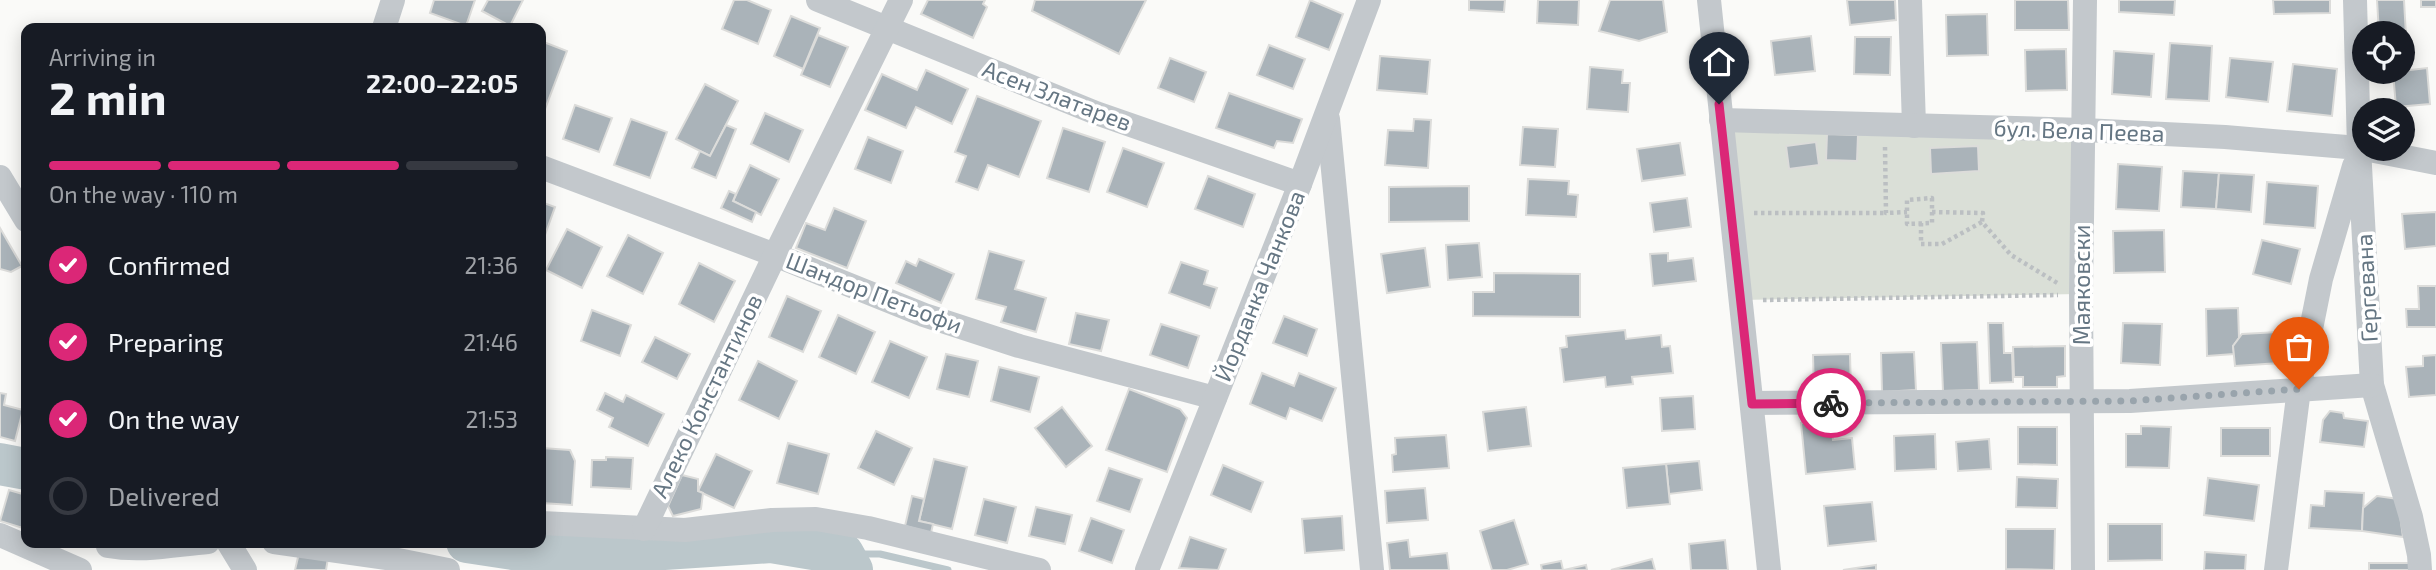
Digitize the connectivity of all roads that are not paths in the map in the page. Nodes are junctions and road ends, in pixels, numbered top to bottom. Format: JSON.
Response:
{"nodes":[{"id":1,"x":393,"y":0,"type":"edge"},
{"id":2,"x":818,"y":0,"type":"edge"},
{"id":3,"x":901,"y":0,"type":"edge"},
{"id":4,"x":1368,"y":0,"type":"edge"},
{"id":5,"x":1709,"y":0,"type":"edge"},
{"id":6,"x":1910,"y":0,"type":"edge"},
{"id":7,"x":2085,"y":0,"type":"edge"},
{"id":8,"x":2355,"y":0,"type":"edge"},
{"id":9,"x":386,"y":23,"type":"edge"},
{"id":10,"x":888,"y":28,"type":"junction"},
{"id":11,"x":2358,"y":98,"type":"edge"},
{"id":12,"x":1327,"y":111,"type":"junction"},
{"id":13,"x":1721,"y":120,"type":"junction"},
{"id":14,"x":1914,"y":126,"type":"junction"},
{"id":15,"x":2084,"y":130,"type":"junction"},
{"id":16,"x":2352,"y":147,"type":"edge"},
{"id":17,"x":2415,"y":159,"type":"edge"},
{"id":18,"x":2355,"y":161,"type":"edge"},
{"id":19,"x":2360,"y":161,"type":"edge"},
{"id":20,"x":2436,"y":163,"type":"edge"},
{"id":21,"x":546,"y":169,"type":"edge"},
{"id":22,"x":0,"y":177,"type":"edge"},
{"id":23,"x":1300,"y":184,"type":"junction"},
{"id":24,"x":21,"y":212,"type":"edge"},
{"id":25,"x":775,"y":255,"type":"junction"},
{"id":26,"x":2372,"y":385,"type":"junction"},
{"id":27,"x":2299,"y":389,"type":"junction"},
{"id":28,"x":1215,"y":398,"type":"junction"},
{"id":29,"x":2082,"y":401,"type":"junction"},
{"id":30,"x":1752,"y":404,"type":"junction"},
{"id":31,"x":546,"y":523,"type":"edge"},
{"id":32,"x":643,"y":529,"type":"junction"},
{"id":33,"x":0,"y":535,"type":"edge"},
{"id":34,"x":21,"y":544,"type":"edge"},
{"id":35,"x":30,"y":548,"type":"edge"},
{"id":36,"x":105,"y":548,"type":"edge"},
{"id":37,"x":123,"y":548,"type":"edge"},
{"id":38,"x":157,"y":548,"type":"edge"},
{"id":39,"x":232,"y":548,"type":"edge"},
{"id":40,"x":316,"y":548,"type":"edge"},
{"id":41,"x":82,"y":570,"type":"edge"},
{"id":42,"x":245,"y":570,"type":"edge"},
{"id":43,"x":448,"y":570,"type":"edge"},
{"id":44,"x":1039,"y":570,"type":"edge"},
{"id":45,"x":1147,"y":570,"type":"edge"},
{"id":46,"x":1371,"y":570,"type":"edge"},
{"id":47,"x":1769,"y":570,"type":"edge"},
{"id":48,"x":2083,"y":570,"type":"edge"},
{"id":49,"x":2276,"y":570,"type":"edge"},
{"id":50,"x":2420,"y":570,"type":"edge"}],
"edges":[{"from":1,"to":9,"type":"street"},
{"from":2,"to":10,"type":"street","name":"Асен Златарев"},
{"from":3,"to":10,"type":"street","name":"Алеко Константинов"},
{"from":4,"to":12,"type":"street","name":"Йорданка Чанкова"},
{"from":5,"to":13,"type":"street"},
{"from":6,"to":14,"type":"street"},
{"from":7,"to":15,"type":"street","name":"Маяковски"},
{"from":8,"to":11,"type":"street","name":"Гергевана"},
{"from":10,"to":23,"type":"street","name":"Асен Златарев"},
{"from":10,"to":25,"type":"street","name":"Алеко Константинов"},
{"from":12,"to":23,"type":"street","name":"Йорданка Чанкова"},
{"from":12,"to":46,"type":"street"},
{"from":13,"to":14,"type":"street","name":"бул. Вела Пеева"},
{"from":13,"to":30,"type":"street"},
{"from":14,"to":15,"type":"street","name":"бул. Вела Пеева"},
{"from":15,"to":16,"type":"street","name":"бул. Вела Пеева"},
{"from":15,"to":29,"type":"street","name":"Маяковски"},
{"from":17,"to":20,"type":"street","name":"бул. Вела Пеева"},
{"from":18,"to":27,"type":"street"},
{"from":19,"to":26,"type":"street","name":"Гергевана"},
{"from":21,"to":25,"type":"street","name":"Шандор Петьофи"},
{"from":22,"to":24,"type":"street"},
{"from":23,"to":28,"type":"street","name":"Йорданка Чанкова"},
{"from":25,"to":28,"type":"street","name":"Шандор Петьофи"},
{"from":25,"to":32,"type":"street","name":"Алеко Константинов"},
{"from":26,"to":27,"type":"street"},
{"from":26,"to":50,"type":"street","name":"Гергевана"},
{"from":27,"to":29,"type":"street"},
{"from":27,"to":49,"type":"street"},
{"from":28,"to":45,"type":"street","name":"Йорданка Чанкова"},
{"from":29,"to":30,"type":"street"},
{"from":29,"to":48,"type":"street","name":"Маяковски"},
{"from":30,"to":47,"type":"street"},
{"from":31,"to":32,"type":"street"},
{"from":32,"to":44,"type":"street"},
{"from":33,"to":34,"type":"street"},
{"from":35,"to":41,"type":"street"},
{"from":36,"to":41,"type":"street"},
{"from":37,"to":38,"type":"street"},
{"from":39,"to":42,"type":"street"},
{"from":40,"to":43,"type":"street"}]}
